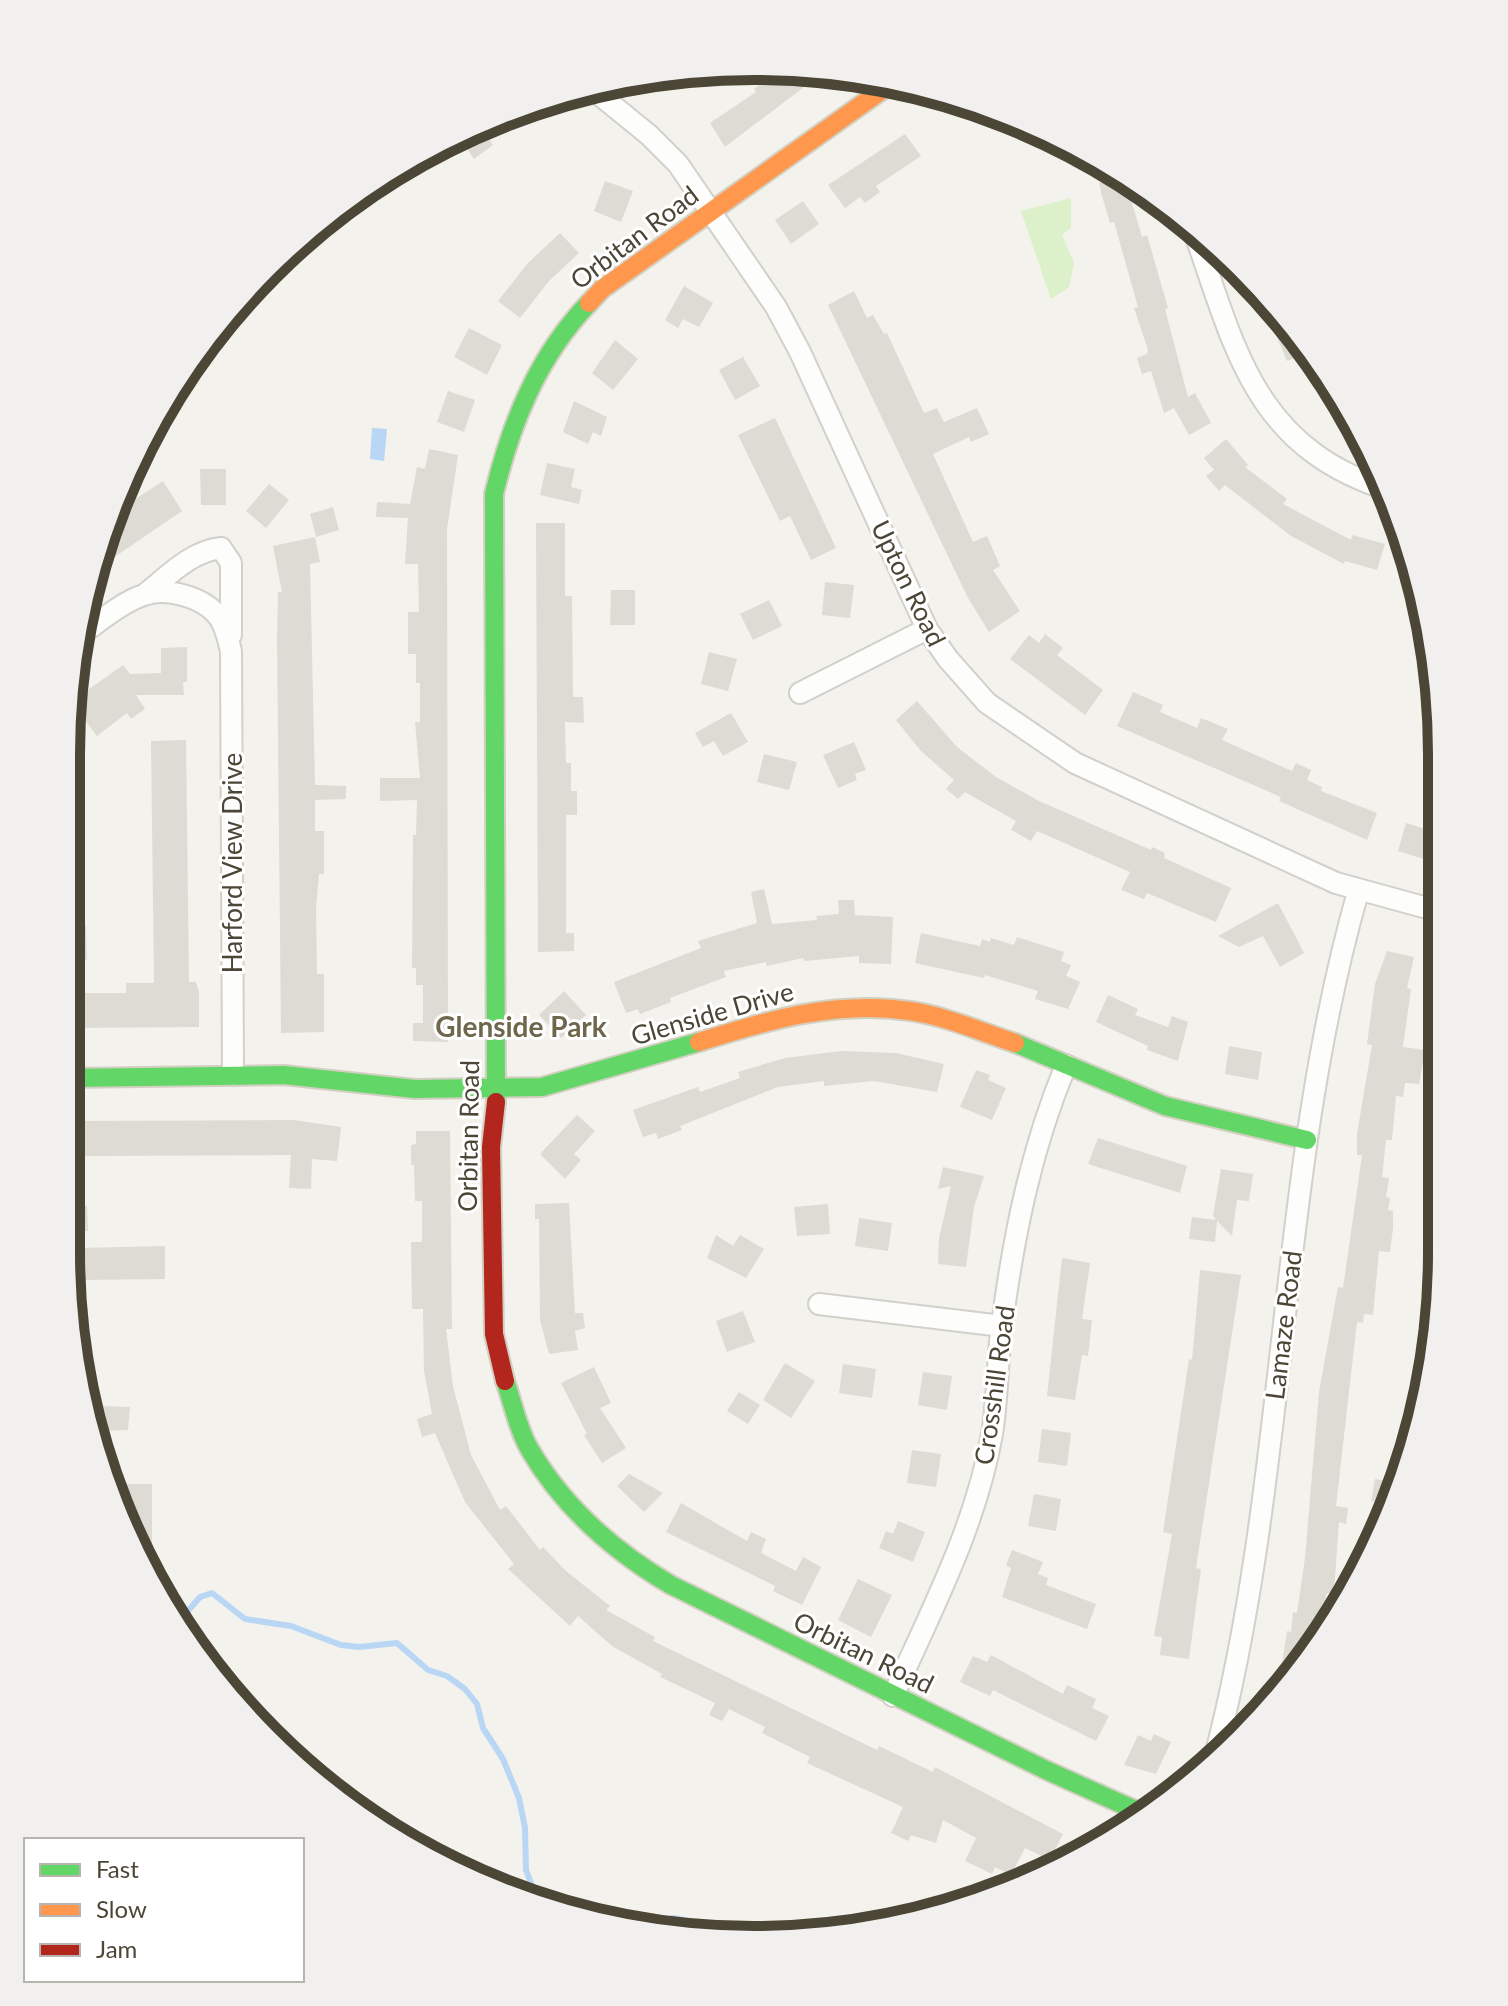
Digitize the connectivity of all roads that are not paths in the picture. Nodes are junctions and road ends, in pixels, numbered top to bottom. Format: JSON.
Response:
{"nodes":[{"id":1,"x":879,"y":92,"type":"edge"},
{"id":2,"x":603,"y":98,"type":"edge"},
{"id":3,"x":712,"y":211,"type":"junction"},
{"id":4,"x":1200,"y":249,"type":"edge"},
{"id":5,"x":1372,"y":485,"type":"edge"},
{"id":6,"x":144,"y":595,"type":"junction"},
{"id":7,"x":92,"y":627,"type":"edge"},
{"id":8,"x":927,"y":629,"type":"junction"},
{"id":9,"x":231,"y":651,"type":"junction"},
{"id":10,"x":800,"y":693,"type":"dead end"},
{"id":11,"x":1358,"y":892,"type":"junction"},
{"id":12,"x":1428,"y":909,"type":"edge"},
{"id":13,"x":1066,"y":1065,"type":"junction"},
{"id":14,"x":233,"y":1075,"type":"junction"},
{"id":15,"x":80,"y":1078,"type":"edge"},
{"id":16,"x":497,"y":1089,"type":"junction"},
{"id":17,"x":1307,"y":1140,"type":"junction"},
{"id":18,"x":819,"y":1304,"type":"dead end"},
{"id":19,"x":1002,"y":1326,"type":"junction"},
{"id":20,"x":893,"y":1696,"type":"junction"},
{"id":21,"x":1219,"y":1740,"type":"edge"},
{"id":22,"x":1133,"y":1809,"type":"edge"}],
"edges":[{"from":1,"to":3,"type":"street","name":"Orbitan Road"},
{"from":2,"to":3,"type":"street","name":"Upton Road"},
{"from":3,"to":8,"type":"street","name":"Upton Road"},
{"from":3,"to":16,"type":"street","name":"Orbitan Road"},
{"from":4,"to":5,"type":"street"},
{"from":6,"to":7,"type":"street","name":"Harford View Drive"},
{"from":6,"to":9,"type":"street","name":"Harford View Drive"},
{"from":6,"to":9,"type":"street","name":"Harford View Drive"},
{"from":8,"to":10,"type":"street"},
{"from":8,"to":11,"type":"street","name":"Upton Road"},
{"from":9,"to":14,"type":"street","name":"Harford View Drive"},
{"from":11,"to":12,"type":"street","name":"Upton Road"},
{"from":11,"to":17,"type":"street","name":"Lamaze Road"},
{"from":13,"to":16,"type":"street","name":"Glenside Drive"},
{"from":13,"to":17,"type":"street","name":"Glenside Drive"},
{"from":13,"to":19,"type":"street","name":"Crosshill Road"},
{"from":14,"to":15,"type":"street","name":"Glenside Drive"},
{"from":14,"to":16,"type":"street","name":"Glenside Drive"},
{"from":16,"to":20,"type":"street","name":"Orbitan Road"},
{"from":17,"to":21,"type":"street","name":"Lamaze Road"},
{"from":18,"to":19,"type":"street"},
{"from":19,"to":20,"type":"street","name":"Crosshill Road"},
{"from":20,"to":22,"type":"street","name":"Orbitan Road"}]}
